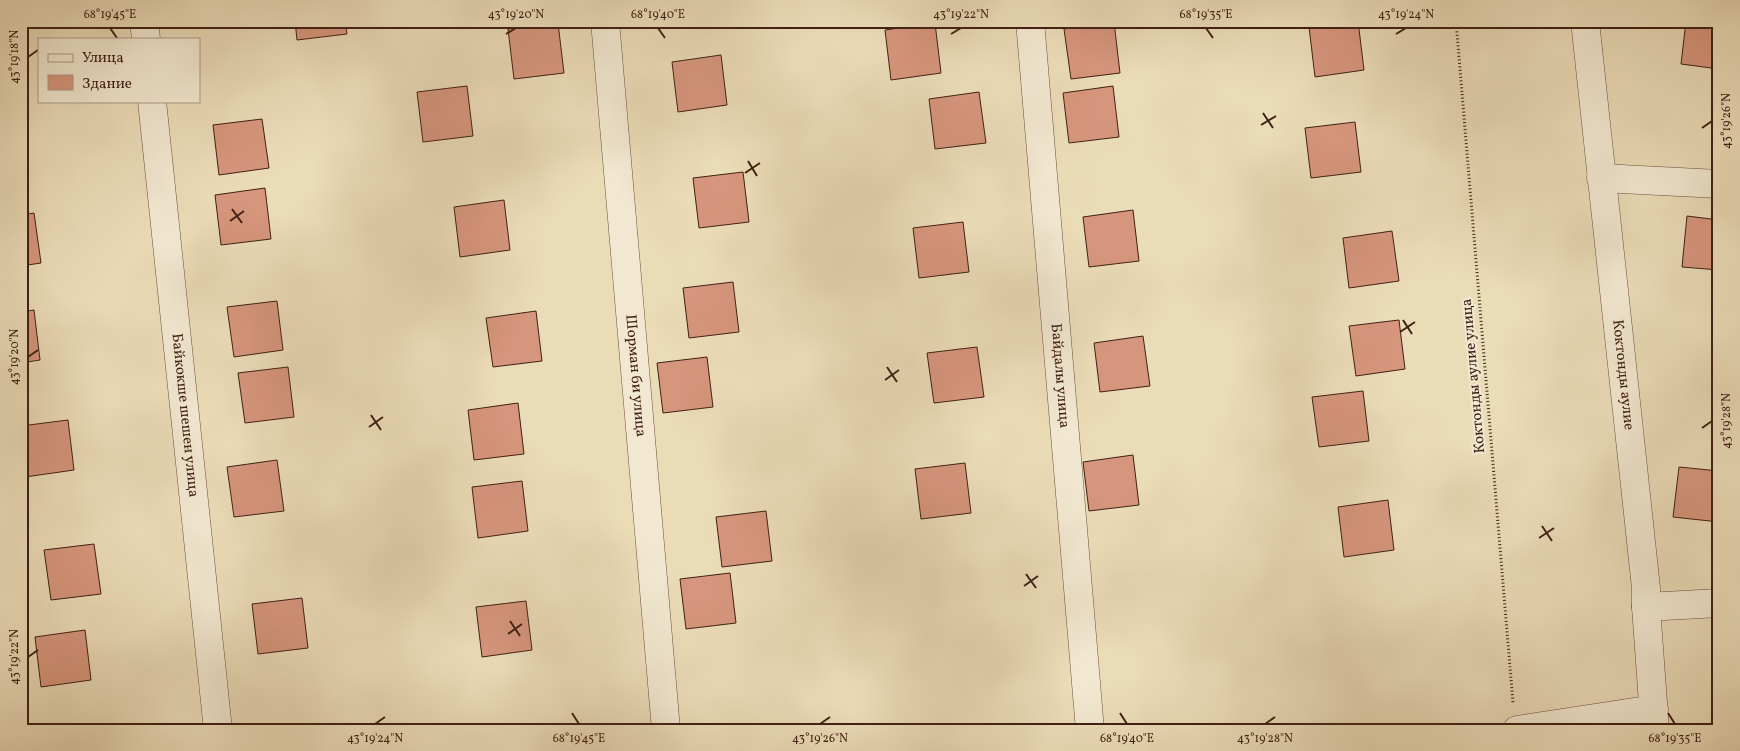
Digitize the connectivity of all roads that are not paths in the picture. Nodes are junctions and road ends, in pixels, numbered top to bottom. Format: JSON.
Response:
{"nodes":[{"id":1,"x":144,"y":21,"type":"edge"},
{"id":2,"x":605,"y":21,"type":"edge"},
{"id":3,"x":1030,"y":21,"type":"edge"},
{"id":4,"x":1585,"y":21,"type":"edge"},
{"id":5,"x":146,"y":38,"type":"edge"},
{"id":6,"x":152,"y":102,"type":"edge"},
{"id":7,"x":1601,"y":178,"type":"junction"},
{"id":8,"x":1719,"y":184,"type":"edge"},
{"id":9,"x":1719,"y":603,"type":"edge"},
{"id":10,"x":1646,"y":607,"type":"junction"},
{"id":11,"x":1515,"y":720,"type":"edge"},
{"id":12,"x":1655,"y":720,"type":"edge"},
{"id":13,"x":218,"y":730,"type":"edge"},
{"id":14,"x":666,"y":730,"type":"edge"},
{"id":15,"x":1090,"y":730,"type":"edge"}],
"edges":[{"from":1,"to":5,"type":"street"},
{"from":2,"to":14,"type":"street","name":"Шорман би улица"},
{"from":3,"to":15,"type":"street","name":"Байдалы улица"},
{"from":4,"to":7,"type":"street","name":"Коктонды аулие"},
{"from":6,"to":13,"type":"street","name":"Байкокше шешен улица"},
{"from":7,"to":8,"type":"street"},
{"from":7,"to":10,"type":"street","name":"Коктонды аулие"},
{"from":9,"to":10,"type":"street"},
{"from":10,"to":12,"type":"street","name":"Коктонды аулие"},
{"from":11,"to":12,"type":"street"}]}
